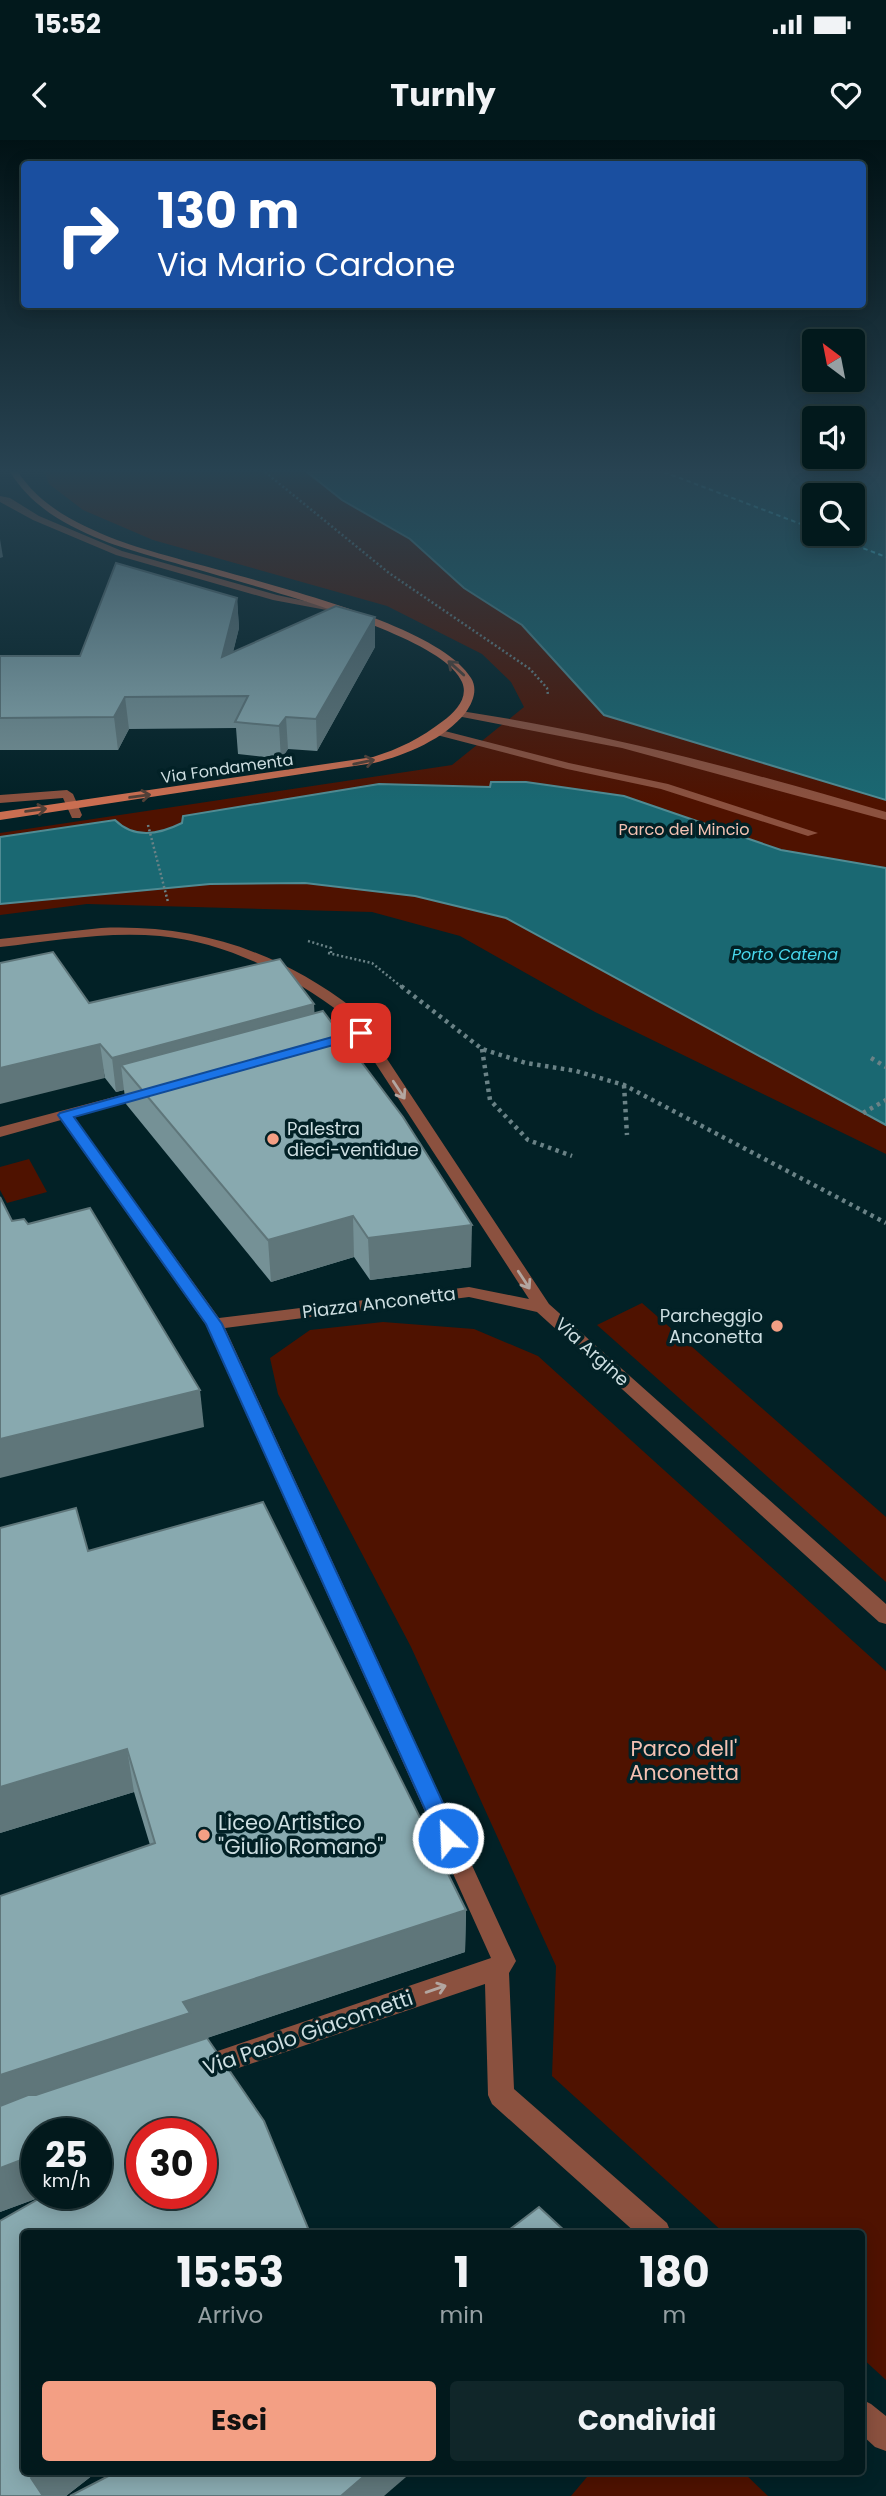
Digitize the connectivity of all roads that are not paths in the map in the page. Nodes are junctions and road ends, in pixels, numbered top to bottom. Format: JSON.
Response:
{"nodes":[{"id":1,"x":220,"y":582,"type":"edge"},
{"id":2,"x":247,"y":582,"type":"edge"},
{"id":3,"x":337,"y":609,"type":"junction"},
{"id":4,"x":461,"y":714,"type":"junction"},
{"id":5,"x":437,"y":732,"type":"junction"},
{"id":6,"x":0,"y":799,"type":"edge"},
{"id":7,"x":74,"y":810,"type":"junction"},
{"id":8,"x":0,"y":816,"type":"edge"},
{"id":9,"x":886,"y":816,"type":"edge"},
{"id":10,"x":812,"y":833,"type":"dead end"},
{"id":11,"x":0,"y":943,"type":"edge"},
{"id":12,"x":159,"y":1089,"type":"edge"},
{"id":13,"x":65,"y":1115,"type":"junction"},
{"id":14,"x":0,"y":1132,"type":"edge"},
{"id":15,"x":543,"y":1308,"type":"junction"},
{"id":16,"x":214,"y":1324,"type":"junction"},
{"id":17,"x":886,"y":1616,"type":"edge"},
{"id":18,"x":497,"y":1969,"type":"junction"},
{"id":19,"x":178,"y":2076,"type":"edge"},
{"id":20,"x":654,"y":2230,"type":"edge"},
{"id":21,"x":865,"y":2418,"type":"edge"},
{"id":22,"x":886,"y":2436,"type":"edge"}],
"edges":[{"from":1,"to":3,"type":"street"},
{"from":2,"to":3,"type":"main road"},
{"from":4,"to":3,"type":"main road","one_way":true},
{"from":4,"to":5,"type":"main road","name":"Via Fondamenta"},
{"from":4,"to":9,"type":"street"},
{"from":7,"to":5,"type":"main road","name":"Via Fondamenta","one_way":true},
{"from":5,"to":10,"type":"street"},
{"from":6,"to":7,"type":"street"},
{"from":8,"to":7,"type":"main road","name":"Via Fondamenta","one_way":true},
{"from":11,"to":15,"type":"street","name":"Via Argine","one_way":true},
{"from":12,"to":13,"type":"street"},
{"from":13,"to":14,"type":"street"},
{"from":13,"to":16,"type":"street"},
{"from":15,"to":16,"type":"street","name":"Piazza Anconetta"},
{"from":15,"to":17,"type":"street","name":"Via Argine"},
{"from":16,"to":18,"type":"street"},
{"from":19,"to":18,"type":"street","name":"Via Paolo Giacometti","one_way":true},
{"from":18,"to":20,"type":"street"},
{"from":21,"to":22,"type":"street"}]}
